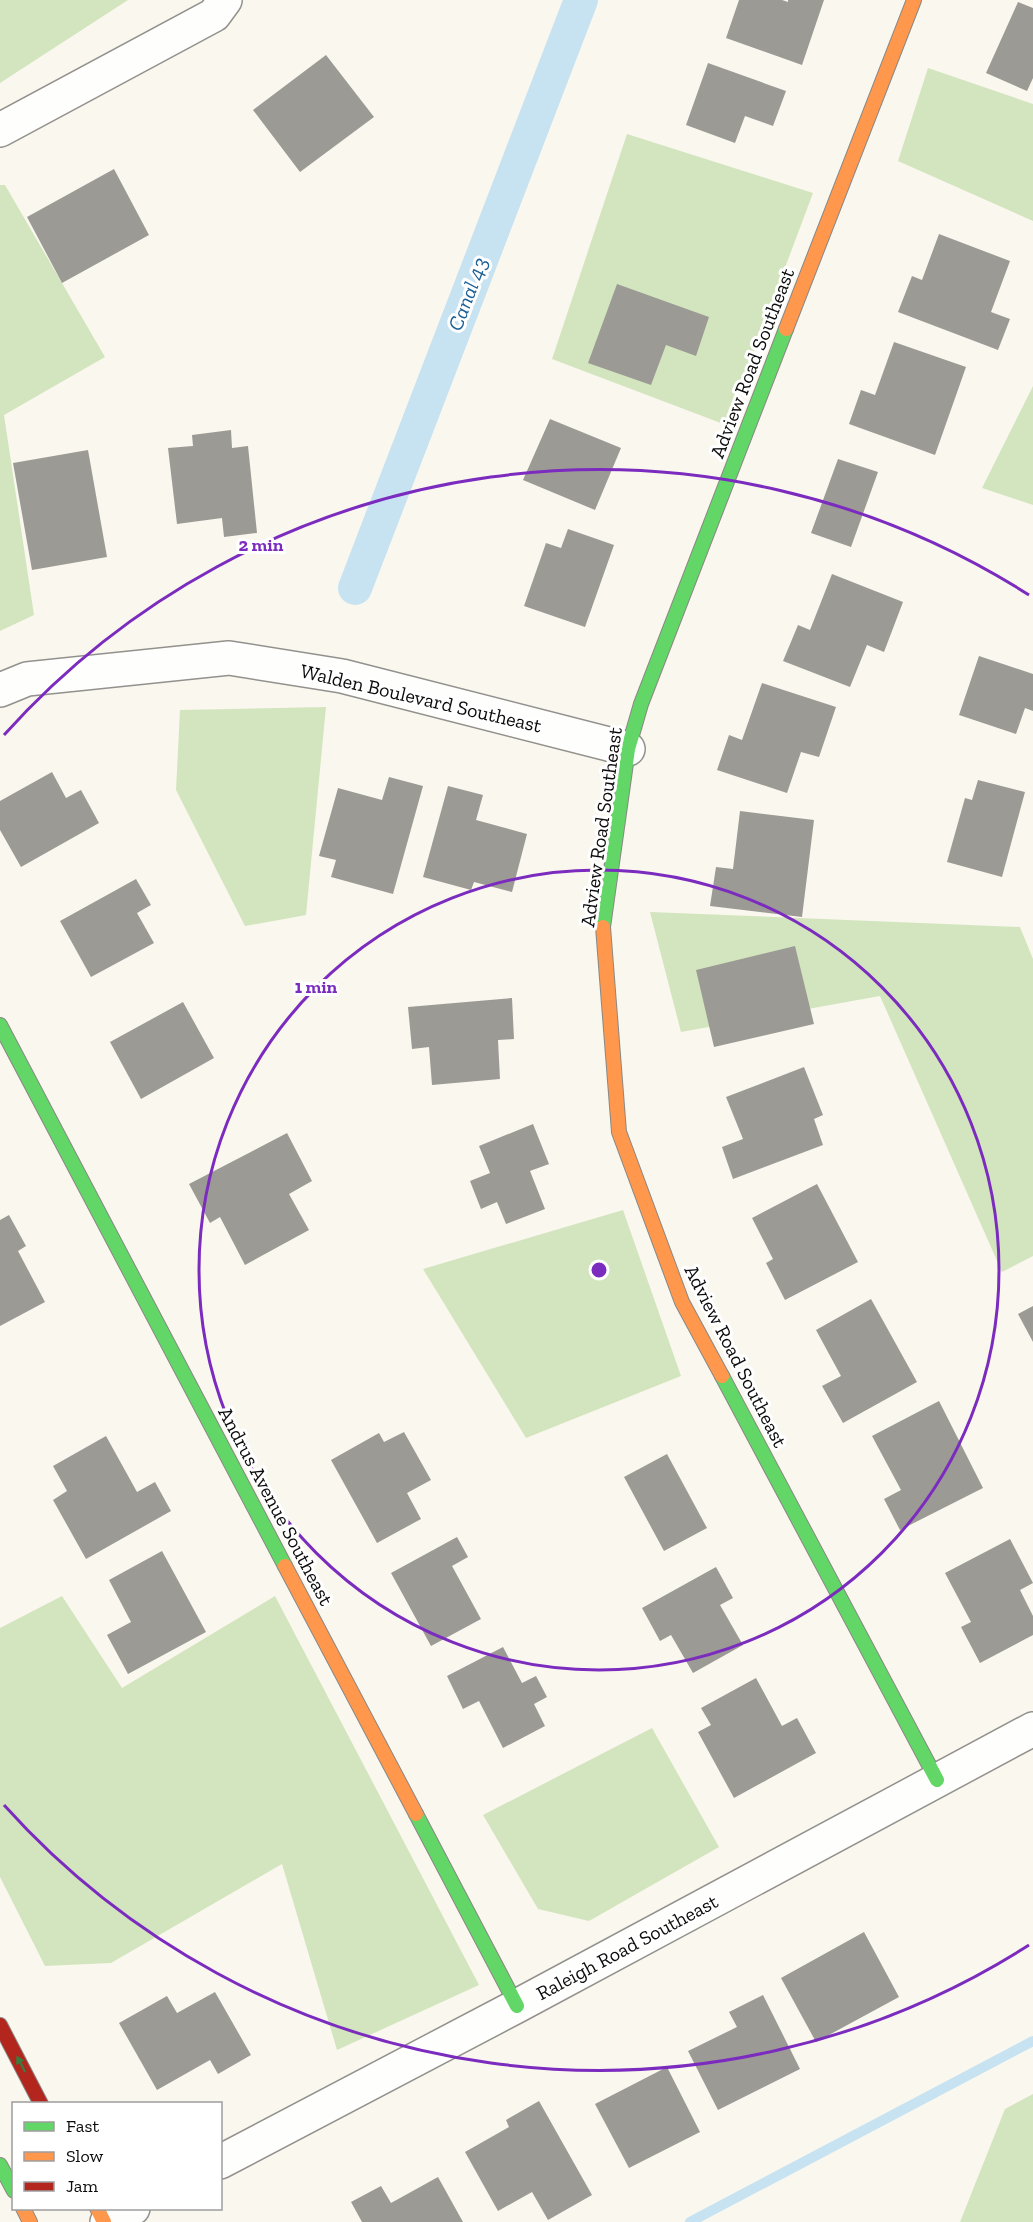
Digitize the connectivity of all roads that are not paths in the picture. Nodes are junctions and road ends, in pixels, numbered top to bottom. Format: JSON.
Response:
{"nodes":[{"id":1,"x":225,"y":0,"type":"edge"},
{"id":2,"x":914,"y":0,"type":"edge"},
{"id":3,"x":0,"y":130,"type":"edge"},
{"id":4,"x":0,"y":690,"type":"edge"},
{"id":5,"x":628,"y":749,"type":"junction"},
{"id":6,"x":0,"y":1025,"type":"edge"},
{"id":7,"x":1033,"y":1729,"type":"edge"},
{"id":8,"x":937,"y":1780,"type":"junction"},
{"id":9,"x":517,"y":2006,"type":"junction"},
{"id":10,"x":0,"y":2025,"type":"edge"},
{"id":11,"x":40,"y":2102,"type":"edge"},
{"id":12,"x":222,"y":2161,"type":"edge"},
{"id":13,"x":0,"y":2165,"type":"edge"},
{"id":14,"x":12,"y":2187,"type":"edge"},
{"id":15,"x":129,"y":2210,"type":"edge"},
{"id":16,"x":106,"y":2222,"type":"edge"}],
"edges":[{"from":1,"to":3,"type":"street"},
{"from":2,"to":5,"type":"street","name":"Adview Road Southeast"},
{"from":4,"to":5,"type":"street","name":"Walden Boulevard Southeast"},
{"from":5,"to":8,"type":"street","name":"Adview Road Southeast"},
{"from":6,"to":9,"type":"street","name":"Andrus Avenue Southeast"},
{"from":7,"to":8,"type":"street","name":"Raleigh Road Southeast"},
{"from":8,"to":9,"type":"street","name":"Raleigh Road Southeast"},
{"from":9,"to":12,"type":"street","name":"Raleigh Road Southeast"},
{"from":11,"to":10,"type":"street","one_way":true},
{"from":13,"to":14,"type":"street"},
{"from":15,"to":16,"type":"street"}]}
